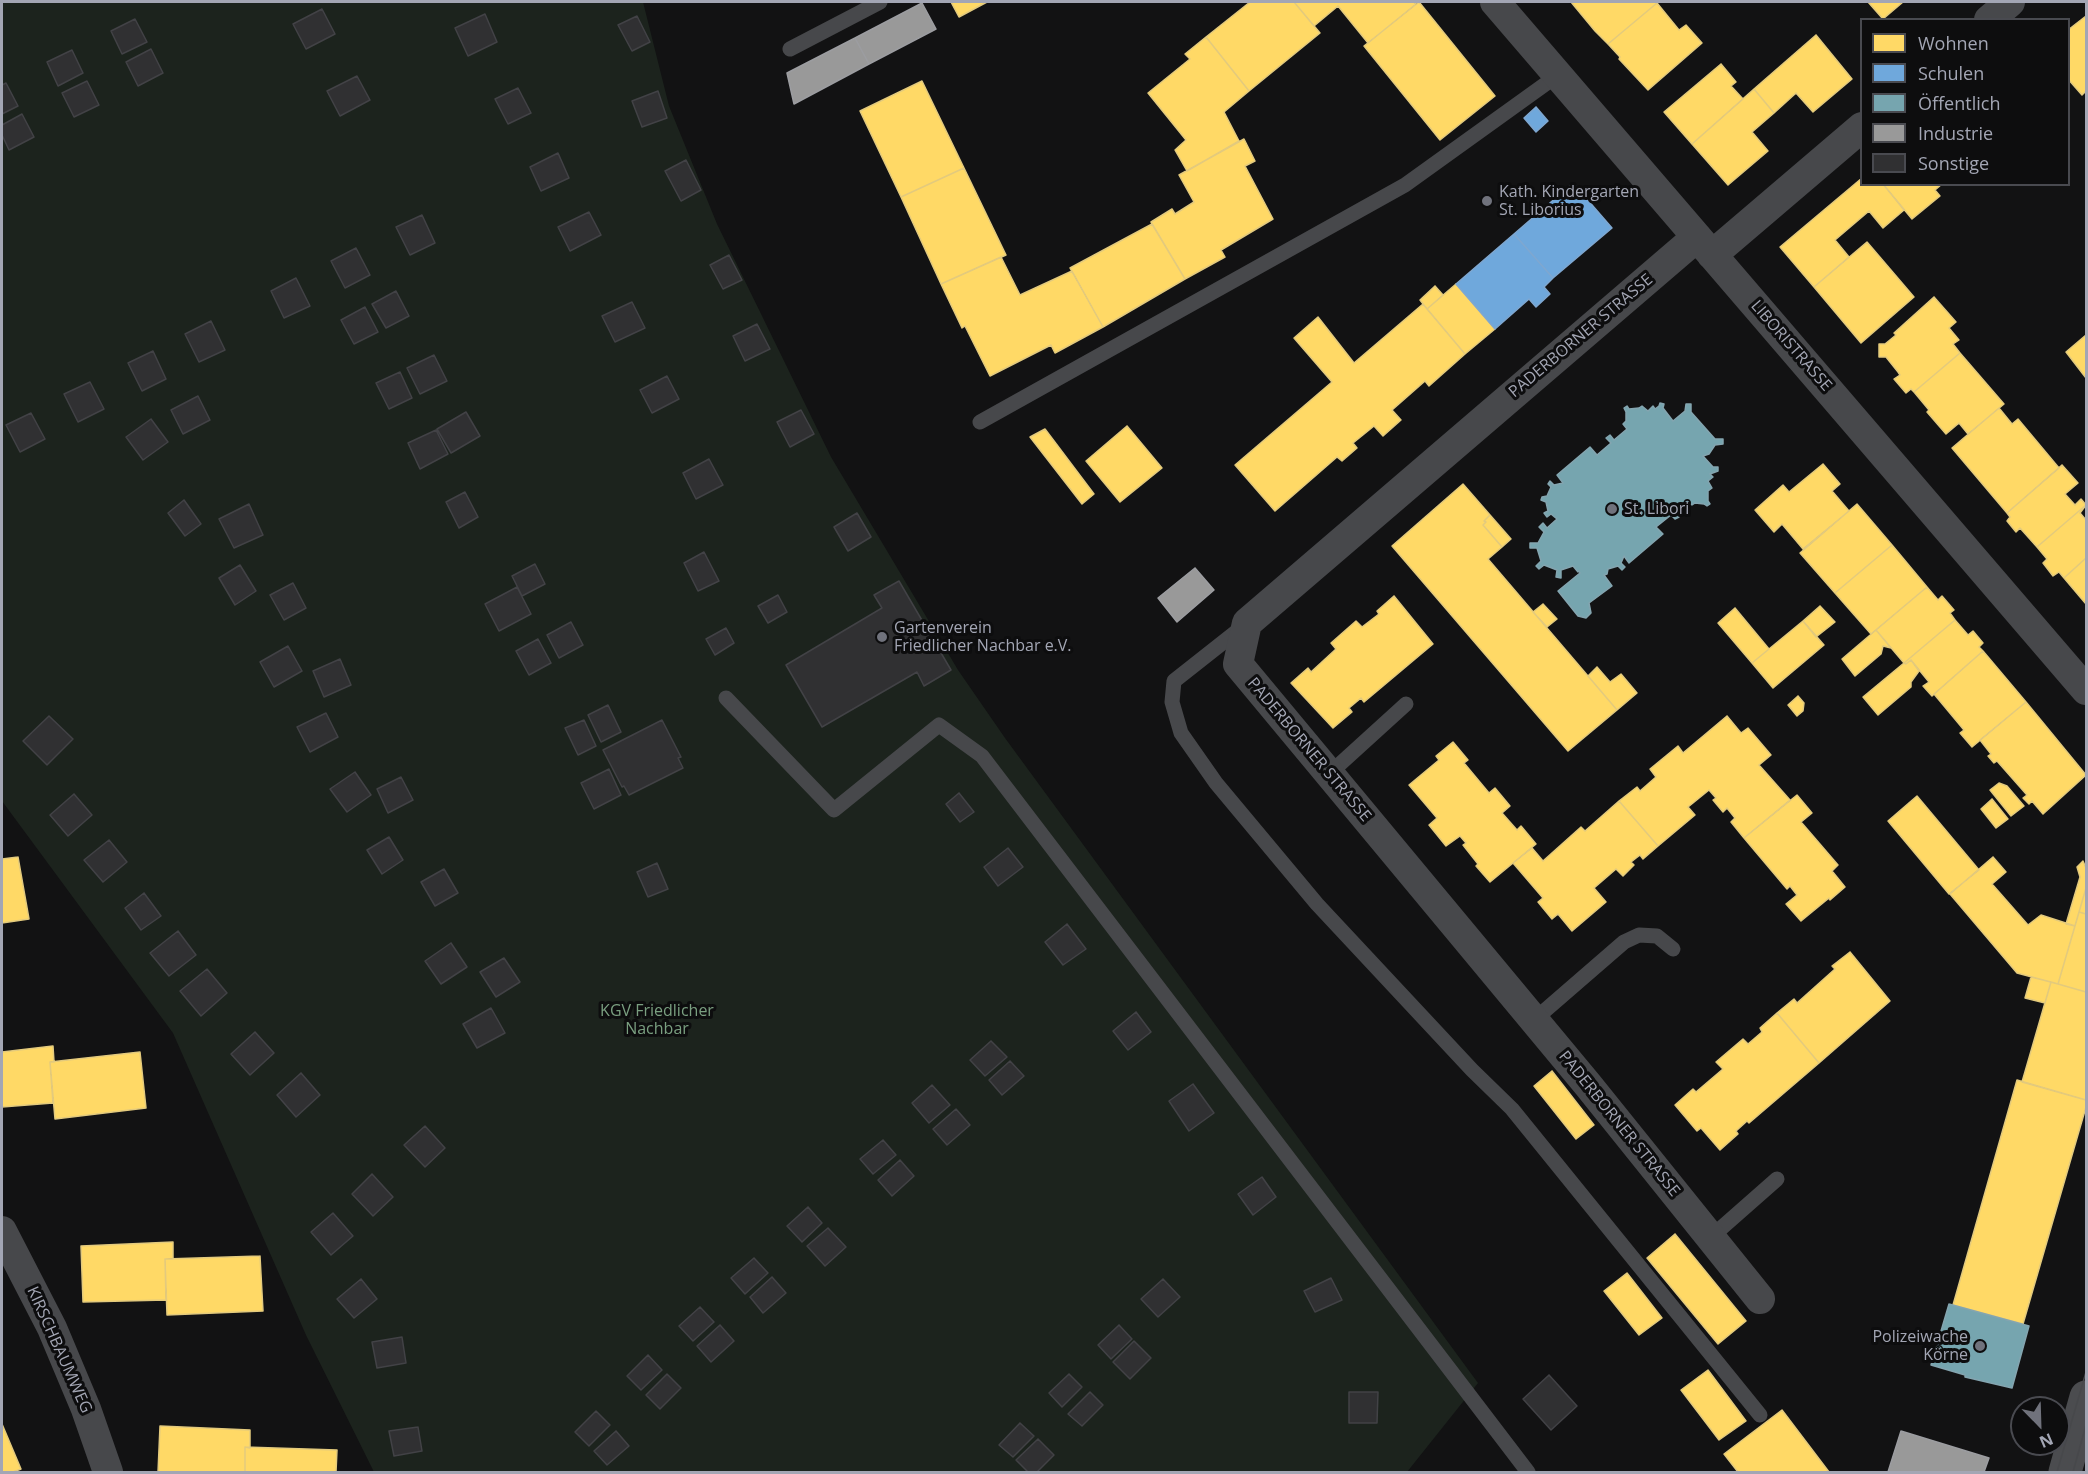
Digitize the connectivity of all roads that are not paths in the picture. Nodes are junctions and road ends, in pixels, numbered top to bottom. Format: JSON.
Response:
{"nodes":[{"id":1,"x":880,"y":2,"type":"edge"},
{"id":2,"x":1495,"y":2,"type":"edge"},
{"id":3,"x":2010,"y":2,"type":"edge"},
{"id":4,"x":1991,"y":18,"type":"edge"},
{"id":5,"x":790,"y":49,"type":"dead end"},
{"id":6,"x":1558,"y":75,"type":"junction"},
{"id":7,"x":1860,"y":130,"type":"edge"},
{"id":8,"x":1705,"y":246,"type":"junction"},
{"id":9,"x":980,"y":422,"type":"dead end"},
{"id":10,"x":1247,"y":623,"type":"junction"},
{"id":11,"x":2086,"y":690,"type":"edge"},
{"id":12,"x":726,"y":698,"type":"dead end"},
{"id":13,"x":1406,"y":704,"type":"dead end"},
{"id":14,"x":1329,"y":774,"type":"junction"},
{"id":15,"x":1673,"y":949,"type":"dead end"},
{"id":16,"x":1534,"y":1020,"type":"junction"},
{"id":17,"x":1777,"y":1179,"type":"dead end"},
{"id":18,"x":2,"y":1231,"type":"edge"},
{"id":19,"x":1710,"y":1238,"type":"junction"},
{"id":20,"x":1760,"y":1299,"type":"dead end"},
{"id":21,"x":2086,"y":1397,"type":"edge"},
{"id":22,"x":1760,"y":1415,"type":"dead end"},
{"id":23,"x":2074,"y":1463,"type":"edge"},
{"id":24,"x":108,"y":1473,"type":"edge"},
{"id":25,"x":1528,"y":1473,"type":"edge"}],
"edges":[{"from":1,"to":5,"type":"lane"},
{"from":2,"to":6,"type":"street","name":"LIBORISTRASSE"},
{"from":3,"to":4,"type":"street"},
{"from":6,"to":8,"type":"street","name":"LIBORISTRASSE"},
{"from":6,"to":9,"type":"lane"},
{"from":7,"to":8,"type":"street","name":"PADERBORNER STRASSE"},
{"from":8,"to":10,"type":"street","name":"PADERBORNER STRASSE"},
{"from":8,"to":11,"type":"street","name":"LIBORISTRASSE"},
{"from":10,"to":14,"type":"street","name":"PADERBORNER STRASSE"},
{"from":10,"to":22,"type":"lane"},
{"from":12,"to":25,"type":"lane"},
{"from":13,"to":14,"type":"lane"},
{"from":14,"to":16,"type":"street","name":"PADERBORNER STRASSE"},
{"from":15,"to":16,"type":"lane"},
{"from":16,"to":19,"type":"street","name":"PADERBORNER STRASSE"},
{"from":17,"to":19,"type":"lane"},
{"from":18,"to":24,"type":"street","name":"KIRSCHBAUMWEG"},
{"from":19,"to":20,"type":"street","name":"PADERBORNER STRASSE"},
{"from":21,"to":23,"type":"main road"}]}
